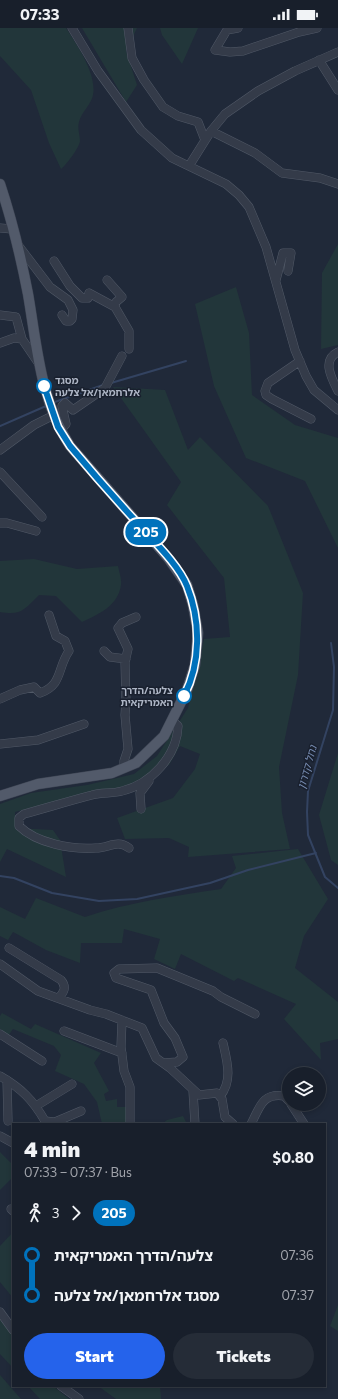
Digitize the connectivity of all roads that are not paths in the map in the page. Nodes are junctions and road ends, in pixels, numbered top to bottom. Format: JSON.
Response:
{"nodes":[{"id":1,"x":72,"y":28,"type":"edge"},
{"id":2,"x":128,"y":28,"type":"edge"},
{"id":3,"x":238,"y":28,"type":"edge"},
{"id":4,"x":317,"y":28,"type":"edge"},
{"id":5,"x":300,"y":30,"type":"edge"},
{"id":6,"x":338,"y":52,"type":"edge"},
{"id":7,"x":319,"y":60,"type":"junction"},
{"id":8,"x":338,"y":90,"type":"edge"},
{"id":9,"x":211,"y":131,"type":"junction"},
{"id":10,"x":205,"y":140,"type":"junction"},
{"id":11,"x":189,"y":166,"type":"junction"},
{"id":12,"x":0,"y":184,"type":"edge"},
{"id":13,"x":338,"y":184,"type":"edge"},
{"id":14,"x":0,"y":228,"type":"edge"},
{"id":15,"x":12,"y":229,"type":"junction"},
{"id":16,"x":16,"y":243,"type":"junction"},
{"id":17,"x":54,"y":261,"type":"dead end"},
{"id":18,"x":288,"y":270,"type":"dead end"},
{"id":19,"x":107,"y":280,"type":"dead end"},
{"id":20,"x":275,"y":281,"type":"junction"},
{"id":21,"x":70,"y":286,"type":"junction"},
{"id":22,"x":59,"y":293,"type":"junction"},
{"id":23,"x":115,"y":306,"type":"junction"},
{"id":24,"x":0,"y":315,"type":"edge"},
{"id":25,"x":62,"y":315,"type":"dead end"},
{"id":26,"x":22,"y":339,"type":"junction"},
{"id":27,"x":0,"y":343,"type":"edge"},
{"id":28,"x":129,"y":349,"type":"dead end"},
{"id":29,"x":338,"y":352,"type":"edge"},
{"id":30,"x":122,"y":356,"type":"dead end"},
{"id":31,"x":300,"y":361,"type":"junction"},
{"id":32,"x":39,"y":364,"type":"junction"},
{"id":33,"x":338,"y":391,"type":"edge"},
{"id":34,"x":338,"y":410,"type":"edge"},
{"id":35,"x":54,"y":415,"type":"junction"},
{"id":36,"x":311,"y":419,"type":"dead end"},
{"id":37,"x":60,"y":431,"type":"junction"},
{"id":38,"x":0,"y":450,"type":"edge"},
{"id":39,"x":0,"y":472,"type":"edge"},
{"id":40,"x":42,"y":517,"type":"dead end"},
{"id":41,"x":0,"y":523,"type":"edge"},
{"id":42,"x":36,"y":531,"type":"dead end"},
{"id":43,"x":49,"y":615,"type":"dead end"},
{"id":44,"x":136,"y":617,"type":"dead end"},
{"id":45,"x":104,"y":651,"type":"dead end"},
{"id":46,"x":126,"y":659,"type":"junction"},
{"id":47,"x":0,"y":699,"type":"edge"},
{"id":48,"x":172,"y":720,"type":"junction"},
{"id":49,"x":84,"y":724,"type":"dead end"},
{"id":50,"x":0,"y":744,"type":"edge"},
{"id":51,"x":124,"y":768,"type":"junction"},
{"id":52,"x":154,"y":775,"type":"junction"},
{"id":53,"x":0,"y":796,"type":"edge"},
{"id":54,"x":141,"y":809,"type":"dead end"},
{"id":55,"x":129,"y":848,"type":"dead end"},
{"id":56,"x":9,"y":948,"type":"dead end"},
{"id":57,"x":0,"y":964,"type":"edge"},
{"id":58,"x":58,"y":998,"type":"junction"},
{"id":59,"x":255,"y":1014,"type":"dead end"},
{"id":60,"x":122,"y":1020,"type":"junction"},
{"id":61,"x":64,"y":1031,"type":"dead end"},
{"id":62,"x":0,"y":1034,"type":"edge"},
{"id":63,"x":223,"y":1043,"type":"dead end"},
{"id":64,"x":122,"y":1053,"type":"junction"},
{"id":65,"x":42,"y":1062,"type":"dead end"},
{"id":66,"x":163,"y":1063,"type":"junction"},
{"id":67,"x":4,"y":1078,"type":"edge"},
{"id":68,"x":72,"y":1084,"type":"dead end"},
{"id":69,"x":193,"y":1091,"type":"junction"},
{"id":70,"x":220,"y":1096,"type":"junction"},
{"id":71,"x":282,"y":1096,"type":"edge"},
{"id":72,"x":36,"y":1106,"type":"junction"},
{"id":73,"x":81,"y":1111,"type":"dead end"},
{"id":74,"x":296,"y":1111,"type":"edge"},
{"id":75,"x":8,"y":1121,"type":"dead end"},
{"id":76,"x":42,"y":1122,"type":"edge"},
{"id":77,"x":130,"y":1123,"type":"edge"},
{"id":78,"x":195,"y":1123,"type":"edge"},
{"id":79,"x":233,"y":1123,"type":"edge"},
{"id":80,"x":252,"y":1123,"type":"edge"},
{"id":81,"x":303,"y":1123,"type":"edge"},
{"id":82,"x":0,"y":1136,"type":"edge"},
{"id":83,"x":12,"y":1143,"type":"edge"},
{"id":84,"x":0,"y":1312,"type":"edge"},
{"id":85,"x":12,"y":1329,"type":"edge"},
{"id":86,"x":63,"y":1387,"type":"edge"},
{"id":87,"x":79,"y":1399,"type":"edge"}],
"edges":[{"from":1,"to":11,"type":"street"},
{"from":2,"to":10,"type":"street"},
{"from":3,"to":5,"type":"street"},
{"from":4,"to":5,"type":"street"},
{"from":6,"to":7,"type":"street"},
{"from":7,"to":8,"type":"street"},
{"from":7,"to":9,"type":"street"},
{"from":9,"to":10,"type":"street"},
{"from":9,"to":13,"type":"street"},
{"from":10,"to":11,"type":"street"},
{"from":11,"to":20,"type":"street"},
{"from":12,"to":15,"type":"main road"},
{"from":14,"to":15,"type":"street"},
{"from":15,"to":16,"type":"main road"},
{"from":16,"to":22,"type":"street"},
{"from":16,"to":32,"type":"main road"},
{"from":17,"to":21,"type":"street"},
{"from":18,"to":20,"type":"street"},
{"from":19,"to":23,"type":"street"},
{"from":20,"to":31,"type":"street"},
{"from":21,"to":22,"type":"street"},
{"from":21,"to":23,"type":"street"},
{"from":22,"to":25,"type":"street"},
{"from":23,"to":28,"type":"street"},
{"from":24,"to":26,"type":"street"},
{"from":26,"to":27,"type":"street"},
{"from":26,"to":32,"type":"street"},
{"from":29,"to":33,"type":"street"},
{"from":30,"to":37,"type":"street"},
{"from":31,"to":34,"type":"street"},
{"from":31,"to":36,"type":"street"},
{"from":32,"to":35,"type":"main road"},
{"from":35,"to":37,"type":"main road"},
{"from":35,"to":38,"type":"street"},
{"from":37,"to":48,"type":"main road"},
{"from":39,"to":40,"type":"street"},
{"from":41,"to":42,"type":"street"},
{"from":43,"to":47,"type":"street"},
{"from":44,"to":46,"type":"street"},
{"from":45,"to":46,"type":"street"},
{"from":46,"to":51,"type":"street"},
{"from":48,"to":51,"type":"main road"},
{"from":48,"to":52,"type":"street"},
{"from":49,"to":50,"type":"street"},
{"from":51,"to":53,"type":"main road"},
{"from":52,"to":54,"type":"street"},
{"from":52,"to":55,"type":"street"},
{"from":56,"to":58,"type":"street"},
{"from":57,"to":58,"type":"street"},
{"from":58,"to":60,"type":"street"},
{"from":59,"to":66,"type":"street"},
{"from":60,"to":64,"type":"street"},
{"from":60,"to":66,"type":"street"},
{"from":61,"to":64,"type":"street"},
{"from":62,"to":65,"type":"street"},
{"from":63,"to":70,"type":"street"},
{"from":64,"to":77,"type":"street"},
{"from":66,"to":69,"type":"street"},
{"from":67,"to":72,"type":"street"},
{"from":67,"to":75,"type":"street"},
{"from":68,"to":72,"type":"street"},
{"from":69,"to":70,"type":"street"},
{"from":69,"to":78,"type":"street"},
{"from":70,"to":79,"type":"street"},
{"from":71,"to":80,"type":"street"},
{"from":72,"to":76,"type":"street"},
{"from":73,"to":76,"type":"street"},
{"from":74,"to":81,"type":"street"},
{"from":82,"to":83,"type":"street"},
{"from":84,"to":85,"type":"street"},
{"from":86,"to":87,"type":"street"}]}
